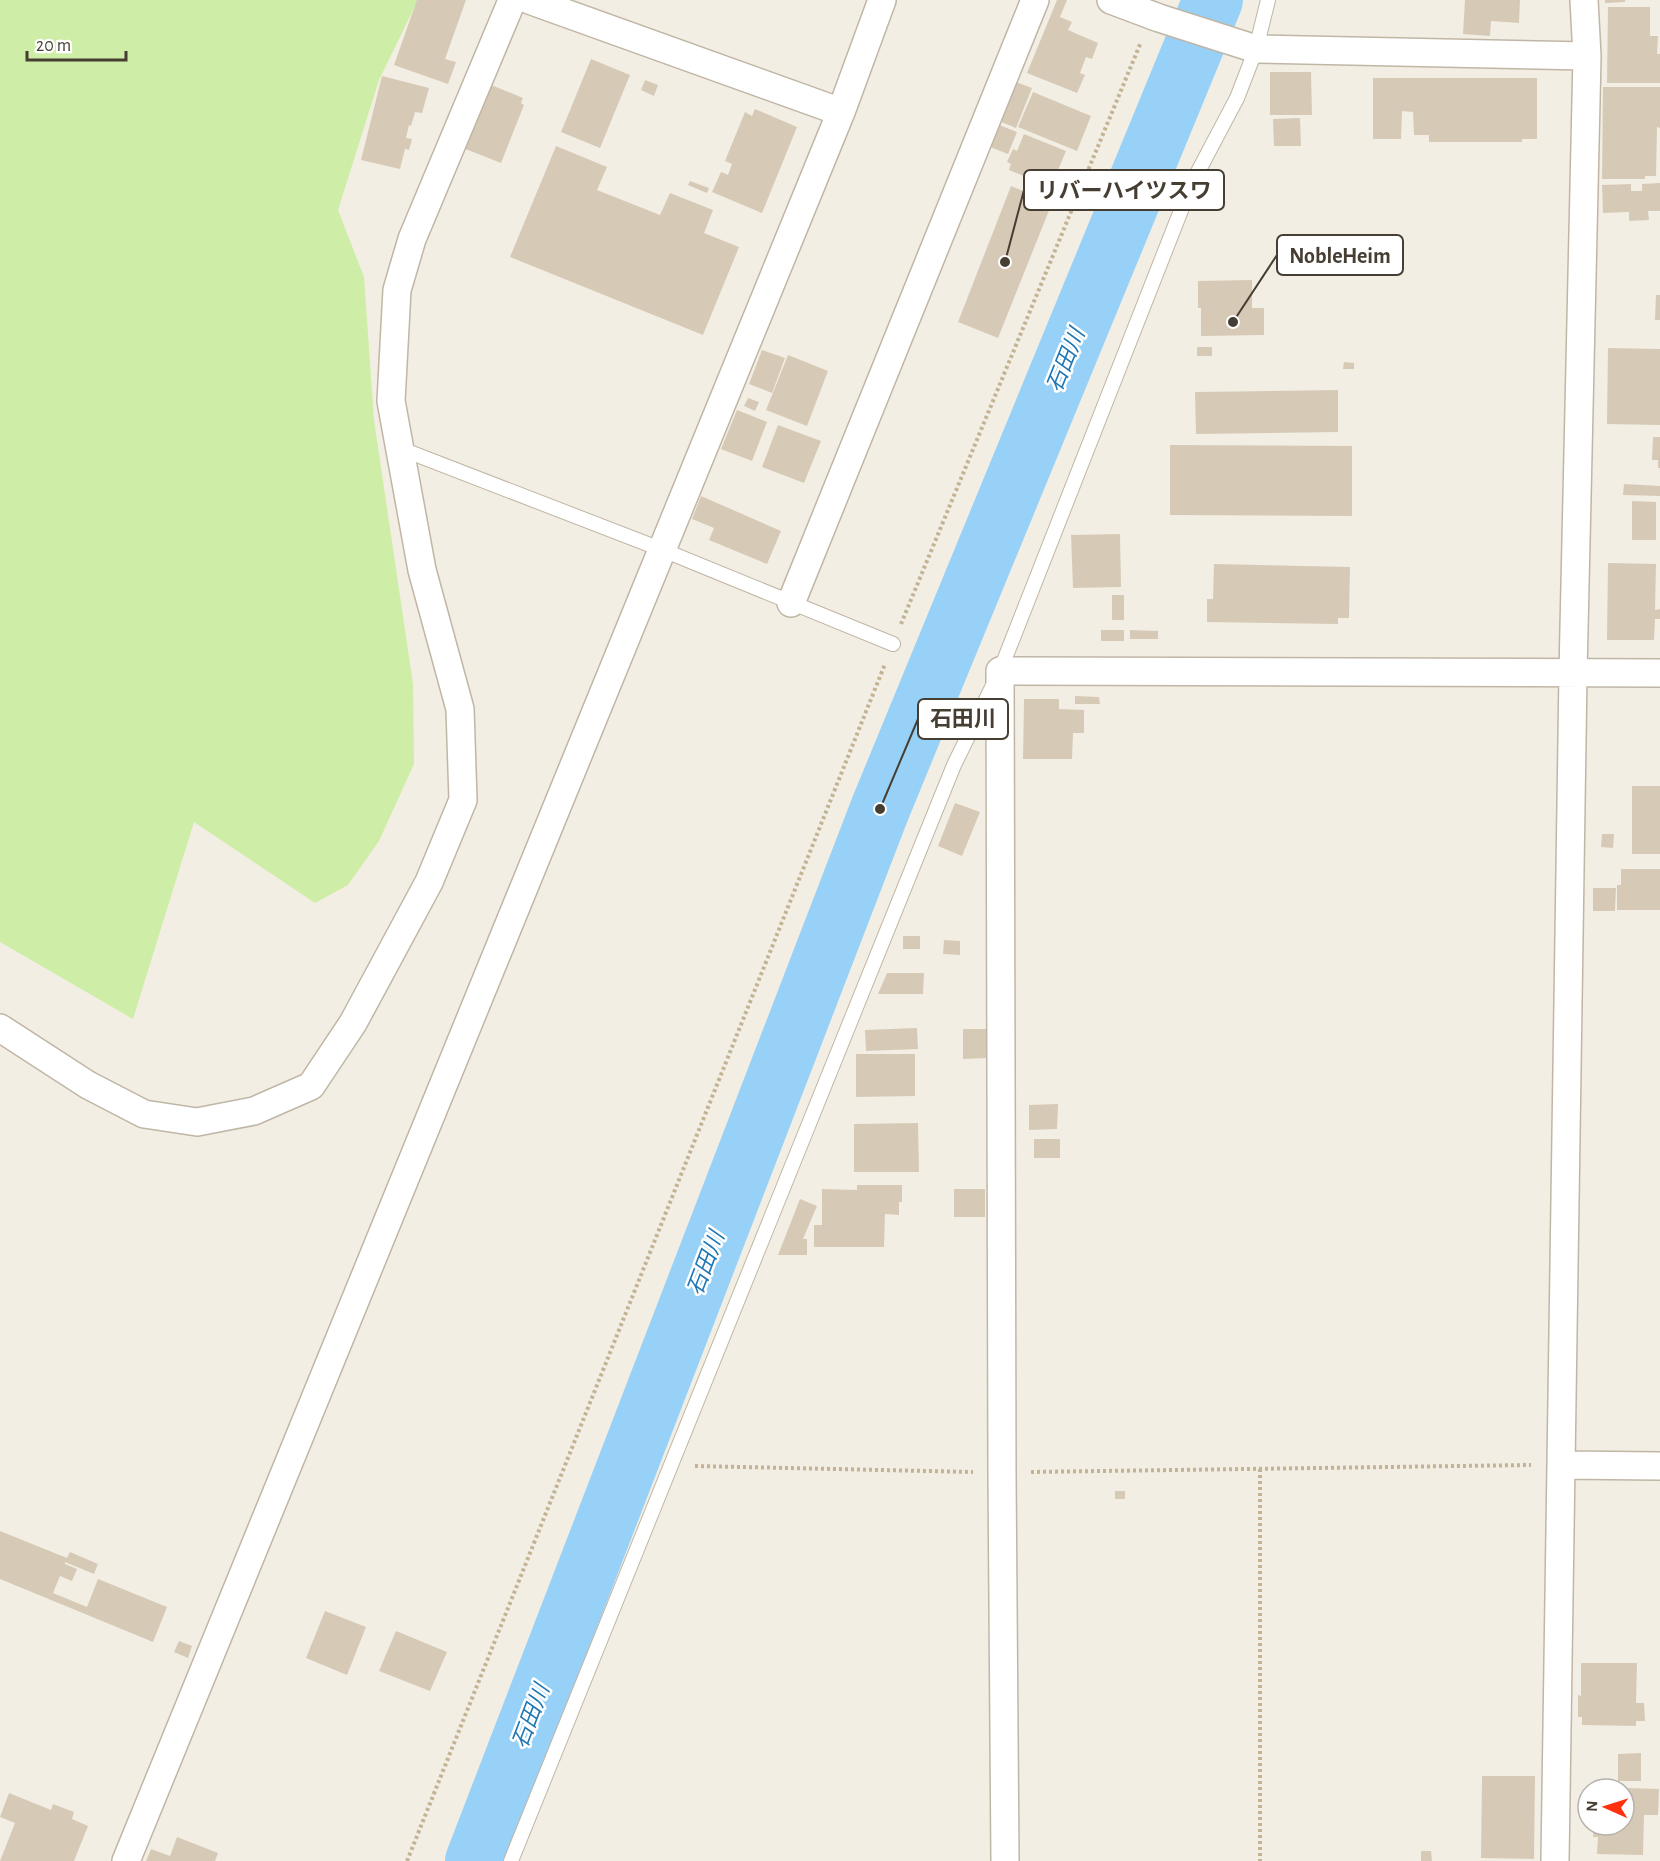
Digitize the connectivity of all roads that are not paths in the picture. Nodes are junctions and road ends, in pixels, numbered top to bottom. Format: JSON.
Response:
{"nodes":[{"id":1,"x":515,"y":0,"type":"edge"},
{"id":2,"x":529,"y":0,"type":"edge"},
{"id":3,"x":882,"y":0,"type":"edge"},
{"id":4,"x":1035,"y":0,"type":"edge"},
{"id":5,"x":1111,"y":0,"type":"edge"},
{"id":6,"x":1268,"y":0,"type":"edge"},
{"id":7,"x":1584,"y":0,"type":"edge"},
{"id":8,"x":1256,"y":49,"type":"junction"},
{"id":9,"x":1587,"y":56,"type":"junction"},
{"id":10,"x":841,"y":112,"type":"junction"},
{"id":11,"x":399,"y":448,"type":"junction"},
{"id":12,"x":663,"y":550,"type":"junction"},
{"id":13,"x":791,"y":603,"type":"junction"},
{"id":14,"x":893,"y":644,"type":"road end"},
{"id":15,"x":1000,"y":671,"type":"junction"},
{"id":16,"x":1573,"y":673,"type":"junction"},
{"id":17,"x":1660,"y":674,"type":"edge"},
{"id":18,"x":0,"y":1028,"type":"edge"},
{"id":19,"x":1562,"y":1465,"type":"junction"},
{"id":20,"x":1660,"y":1466,"type":"edge"},
{"id":21,"x":126,"y":1861,"type":"edge"},
{"id":22,"x":511,"y":1861,"type":"edge"},
{"id":23,"x":1005,"y":1861,"type":"edge"},
{"id":24,"x":1555,"y":1861,"type":"edge"}],
"edges":[{"from":1,"to":11,"type":"street"},
{"from":2,"to":10,"type":"street"},
{"from":3,"to":10,"type":"street"},
{"from":4,"to":13,"type":"street"},
{"from":5,"to":8,"type":"street"},
{"from":6,"to":8,"type":"lane"},
{"from":7,"to":9,"type":"street"},
{"from":8,"to":9,"type":"street"},
{"from":8,"to":15,"type":"lane"},
{"from":9,"to":16,"type":"street"},
{"from":10,"to":12,"type":"street"},
{"from":11,"to":12,"type":"lane"},
{"from":11,"to":18,"type":"street"},
{"from":12,"to":13,"type":"lane"},
{"from":12,"to":21,"type":"street"},
{"from":13,"to":14,"type":"lane"},
{"from":15,"to":16,"type":"street"},
{"from":15,"to":22,"type":"lane"},
{"from":15,"to":23,"type":"street"},
{"from":16,"to":17,"type":"street"},
{"from":16,"to":19,"type":"street"},
{"from":19,"to":20,"type":"street"},
{"from":19,"to":24,"type":"street"}]}
